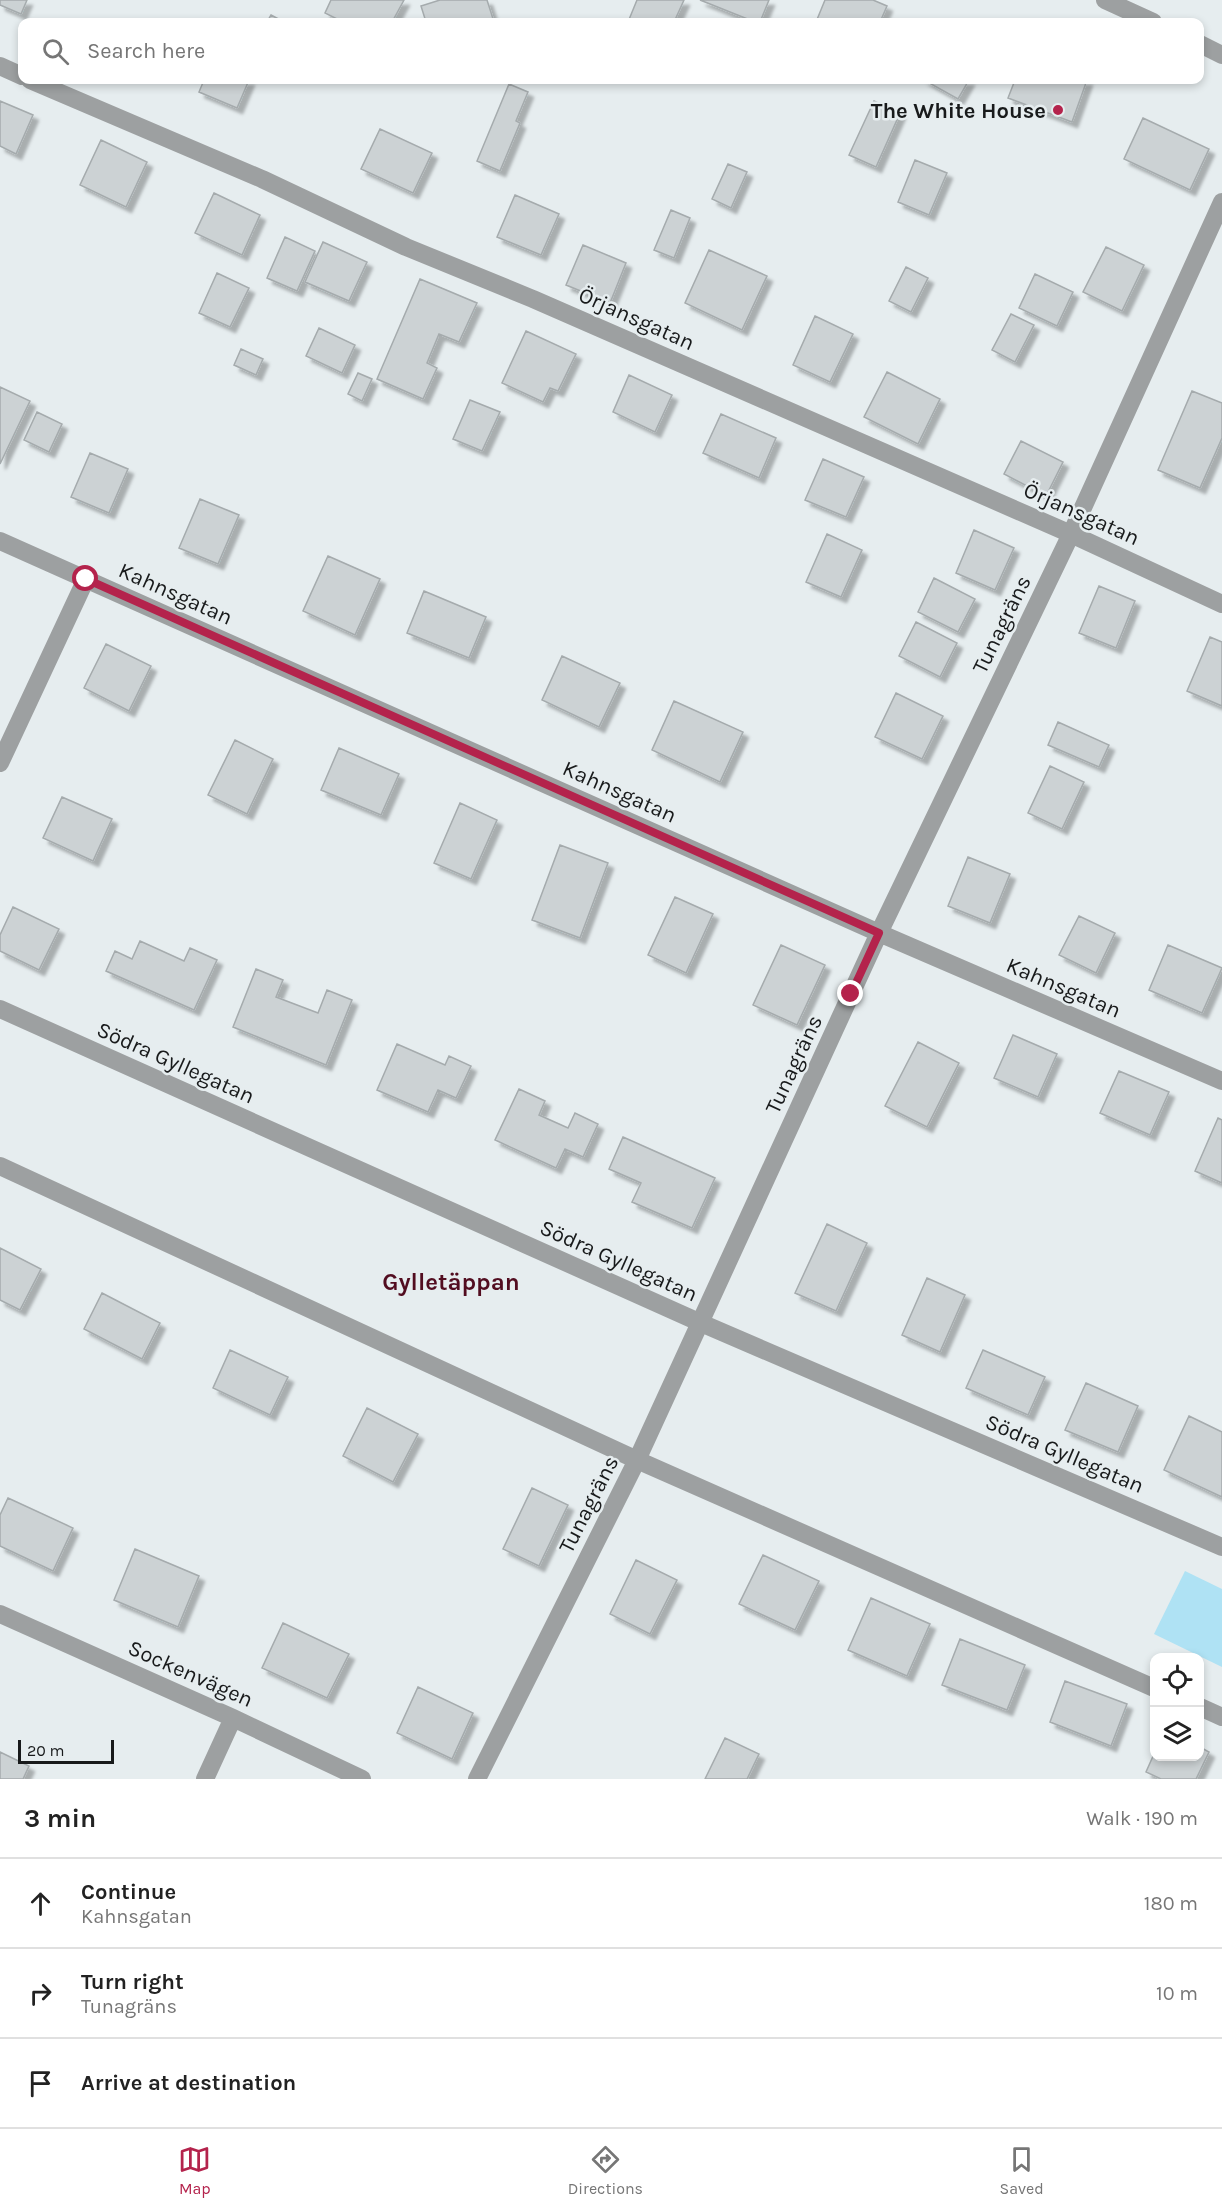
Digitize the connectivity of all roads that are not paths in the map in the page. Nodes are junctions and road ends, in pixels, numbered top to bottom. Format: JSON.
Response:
{"nodes":[{"id":1,"x":1105,"y":0,"type":"edge"},
{"id":2,"x":1144,"y":18,"type":"edge"},
{"id":3,"x":1204,"y":46,"type":"edge"},
{"id":4,"x":1222,"y":55,"type":"edge"},
{"id":5,"x":0,"y":66,"type":"edge"},
{"id":6,"x":18,"y":74,"type":"edge"},
{"id":7,"x":39,"y":84,"type":"edge"},
{"id":8,"x":1222,"y":202,"type":"edge"},
{"id":9,"x":1071,"y":534,"type":"junction"},
{"id":10,"x":0,"y":541,"type":"edge"},
{"id":11,"x":86,"y":579,"type":"junction"},
{"id":12,"x":1222,"y":604,"type":"edge"},
{"id":13,"x":0,"y":763,"type":"edge"},
{"id":14,"x":879,"y":933,"type":"junction"},
{"id":15,"x":0,"y":1009,"type":"edge"},
{"id":16,"x":1222,"y":1081,"type":"edge"},
{"id":17,"x":0,"y":1166,"type":"edge"},
{"id":18,"x":701,"y":1323,"type":"junction"},
{"id":19,"x":637,"y":1460,"type":"junction"},
{"id":20,"x":1222,"y":1547,"type":"edge"},
{"id":21,"x":0,"y":1614,"type":"edge"},
{"id":22,"x":1150,"y":1686,"type":"edge"},
{"id":23,"x":1204,"y":1709,"type":"edge"},
{"id":24,"x":1222,"y":1717,"type":"edge"},
{"id":25,"x":233,"y":1718,"type":"junction"},
{"id":26,"x":205,"y":1779,"type":"edge"},
{"id":27,"x":362,"y":1779,"type":"edge"},
{"id":28,"x":477,"y":1779,"type":"edge"}],
"edges":[{"from":1,"to":2,"type":"street"},
{"from":3,"to":4,"type":"street"},
{"from":5,"to":6,"type":"street"},
{"from":7,"to":9,"type":"street","name":"Örjansgatan"},
{"from":8,"to":9,"type":"street","name":"Tunagräns"},
{"from":9,"to":12,"type":"street","name":"Örjansgatan"},
{"from":9,"to":14,"type":"street","name":"Tunagräns"},
{"from":10,"to":11,"type":"street","name":"Kahnsgatan"},
{"from":11,"to":13,"type":"street"},
{"from":11,"to":14,"type":"street","name":"Kahnsgatan"},
{"from":14,"to":16,"type":"street","name":"Kahnsgatan"},
{"from":14,"to":18,"type":"street","name":"Tunagräns"},
{"from":15,"to":18,"type":"street","name":"Södra Gyllegatan"},
{"from":17,"to":19,"type":"street"},
{"from":18,"to":19,"type":"street","name":"Tunagräns"},
{"from":18,"to":20,"type":"street","name":"Södra Gyllegatan"},
{"from":19,"to":22,"type":"street"},
{"from":19,"to":28,"type":"street","name":"Tunagräns"},
{"from":21,"to":25,"type":"street","name":"Sockenvägen"},
{"from":23,"to":24,"type":"street"},
{"from":25,"to":26,"type":"street"},
{"from":25,"to":27,"type":"street","name":"Sockenvägen"}]}
